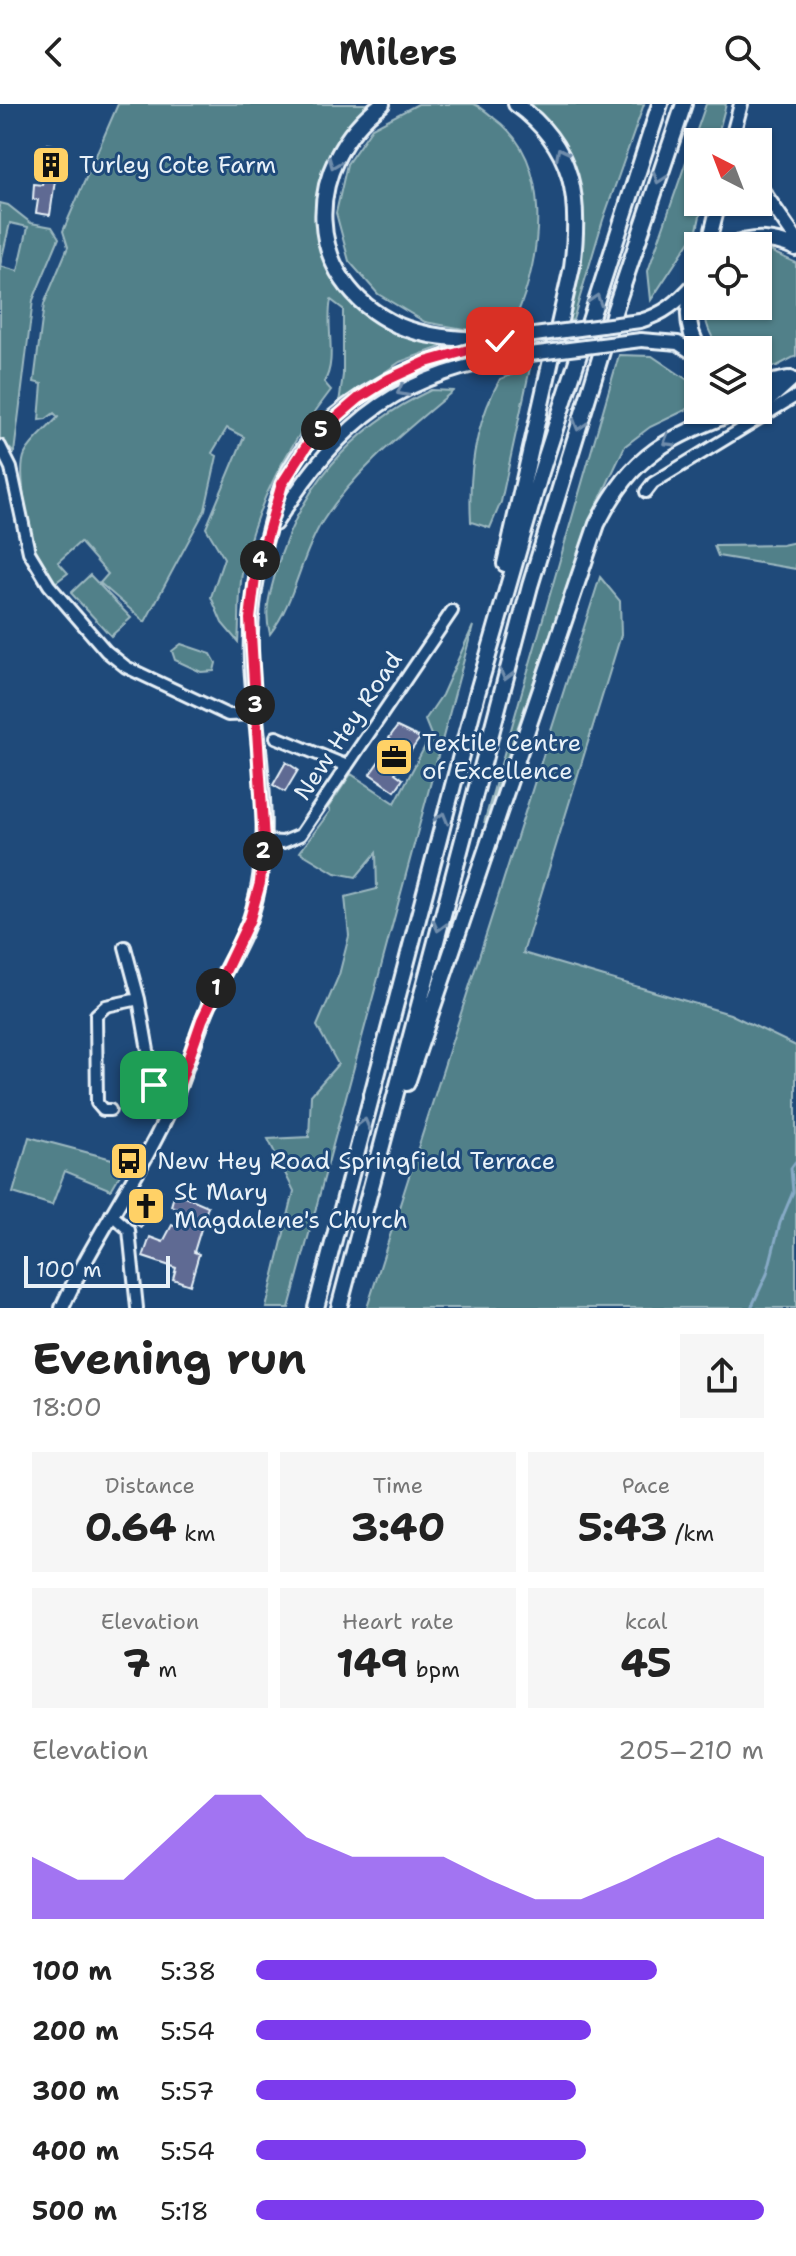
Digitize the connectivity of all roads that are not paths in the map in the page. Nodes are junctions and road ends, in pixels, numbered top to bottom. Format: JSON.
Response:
{"nodes":[{"id":1,"x":382,"y":104,"type":"edge"},
{"id":2,"x":516,"y":104,"type":"edge"},
{"id":3,"x":660,"y":104,"type":"edge"},
{"id":4,"x":684,"y":104,"type":"edge"},
{"id":5,"x":741,"y":104,"type":"edge"},
{"id":6,"x":736,"y":128,"type":"edge"},
{"id":7,"x":772,"y":204,"type":"edge"},
{"id":8,"x":796,"y":239,"type":"edge"},
{"id":9,"x":772,"y":240,"type":"edge"},
{"id":10,"x":796,"y":248,"type":"edge"},
{"id":11,"x":684,"y":296,"type":"edge"},
{"id":12,"x":500,"y":341,"type":"junction"},
{"id":13,"x":684,"y":347,"type":"edge"},
{"id":14,"x":794,"y":377,"type":"edge"},
{"id":15,"x":772,"y":382,"type":"edge"},
{"id":16,"x":772,"y":396,"type":"edge"},
{"id":17,"x":796,"y":396,"type":"edge"},
{"id":18,"x":704,"y":424,"type":"edge"},
{"id":19,"x":0,"y":446,"type":"edge"},
{"id":20,"x":646,"y":492,"type":"dead end"},
{"id":21,"x":266,"y":537,"type":"junction"},
{"id":22,"x":452,"y":611,"type":"dead end"},
{"id":23,"x":477,"y":694,"type":"junction"},
{"id":24,"x":256,"y":714,"type":"junction"},
{"id":25,"x":276,"y":737,"type":"dead end"},
{"id":26,"x":347,"y":766,"type":"junction"},
{"id":27,"x":264,"y":841,"type":"junction"},
{"id":28,"x":125,"y":947,"type":"dead end"},
{"id":29,"x":139,"y":999,"type":"junction"},
{"id":30,"x":174,"y":1101,"type":"junction"},
{"id":31,"x":110,"y":1110,"type":"dead end"},
{"id":32,"x":369,"y":1195,"type":"junction"},
{"id":33,"x":111,"y":1214,"type":"junction"},
{"id":34,"x":62,"y":1308,"type":"edge"},
{"id":35,"x":137,"y":1308,"type":"edge"},
{"id":36,"x":316,"y":1308,"type":"edge"},
{"id":37,"x":339,"y":1308,"type":"edge"}],
"edges":[{"from":1,"to":12,"type":"highway","one_way":true},
{"from":23,"to":2,"type":"highway","one_way":true},
{"from":23,"to":3,"type":"highway","one_way":true},
{"from":4,"to":32,"type":"highway","one_way":true},
{"from":5,"to":6,"type":"main road"},
{"from":7,"to":8,"type":"main road"},
{"from":9,"to":10,"type":"highway"},
{"from":11,"to":12,"type":"main road","name":"New Hey Road","bridge":true},
{"from":12,"to":21,"type":"main road","name":"New Hey Road"},
{"from":13,"to":21,"type":"main road","name":"New Hey Road","one_way":true,"bridge":true},
{"from":14,"to":15,"type":"highway"},
{"from":14,"to":16,"type":"highway"},
{"from":17,"to":20,"type":"street"},
{"from":18,"to":32,"type":"highway","one_way":true},
{"from":19,"to":24,"type":"street"},
{"from":21,"to":24,"type":"main road","name":"New Hey Road"},
{"from":22,"to":26,"type":"street","name":"New Hey Road"},
{"from":36,"to":23,"type":"highway","one_way":true},
{"from":24,"to":27,"type":"main road","name":"New Hey Road"},
{"from":25,"to":26,"type":"street"},
{"from":26,"to":27,"type":"street","name":"New Hey Road"},
{"from":27,"to":30,"type":"main road","name":"New Hey Road"},
{"from":28,"to":29,"type":"street"},
{"from":29,"to":30,"type":"street"},
{"from":29,"to":31,"type":"street"},
{"from":30,"to":33,"type":"main road","name":"New Hey Road"},
{"from":32,"to":37,"type":"highway"},
{"from":33,"to":34,"type":"main road","name":"New Hey Road"},
{"from":33,"to":35,"type":"street"}]}
